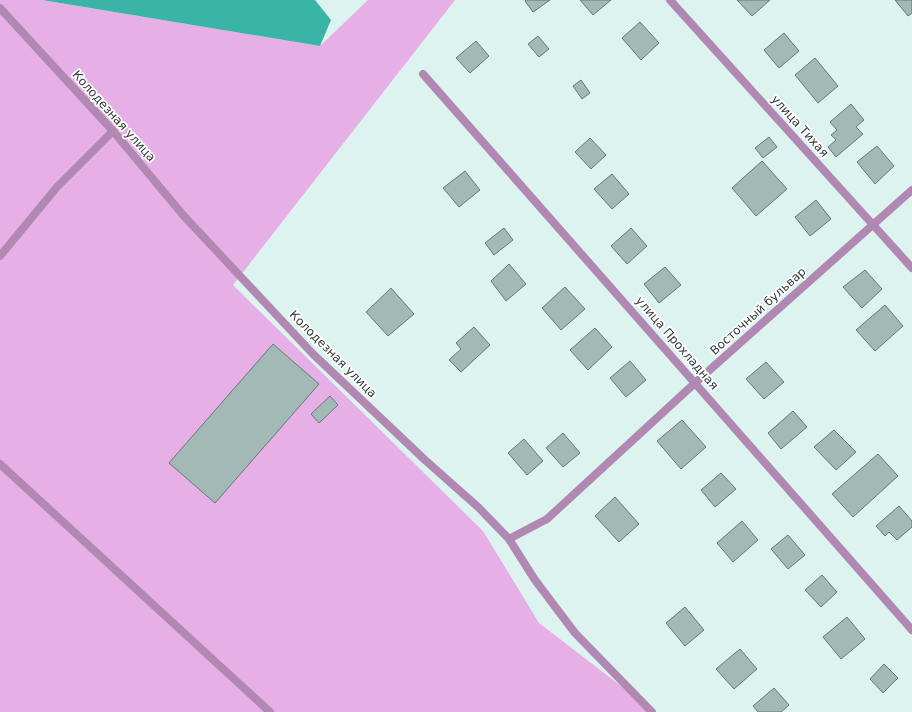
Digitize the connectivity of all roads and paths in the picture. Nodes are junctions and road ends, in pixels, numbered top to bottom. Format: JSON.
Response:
{"nodes":[{"id":1,"x":670,"y":0,"type":"edge"},
{"id":2,"x":0,"y":8,"type":"edge"},
{"id":3,"x":423,"y":74,"type":"dead end"},
{"id":4,"x":113,"y":131,"type":"junction"},
{"id":5,"x":912,"y":190,"type":"edge"},
{"id":6,"x":874,"y":224,"type":"junction"},
{"id":7,"x":0,"y":256,"type":"edge"},
{"id":8,"x":912,"y":268,"type":"edge"},
{"id":9,"x":695,"y":382,"type":"junction"},
{"id":10,"x":0,"y":464,"type":"edge"},
{"id":11,"x":509,"y":539,"type":"junction"},
{"id":12,"x":912,"y":630,"type":"edge"},
{"id":13,"x":270,"y":712,"type":"edge"},
{"id":14,"x":652,"y":712,"type":"edge"}],
"edges":[{"from":1,"to":6,"type":"street","name":"улица Тихая"},
{"from":2,"to":4,"type":"street","name":"Колодезная улица"},
{"from":3,"to":9,"type":"street","name":"улица Прохладная"},
{"from":4,"to":7,"type":"street"},
{"from":4,"to":11,"type":"street","name":"Колодезная улица"},
{"from":5,"to":6,"type":"street","name":"Восточный бульвар"},
{"from":6,"to":8,"type":"street","name":"улица Тихая"},
{"from":6,"to":9,"type":"street","name":"Восточный бульвар"},
{"from":9,"to":11,"type":"street","name":"Восточный бульвар"},
{"from":9,"to":12,"type":"street","name":"улица Прохладная"},
{"from":10,"to":13,"type":"street"},
{"from":11,"to":14,"type":"street","name":"Колодезная улица"}]}
